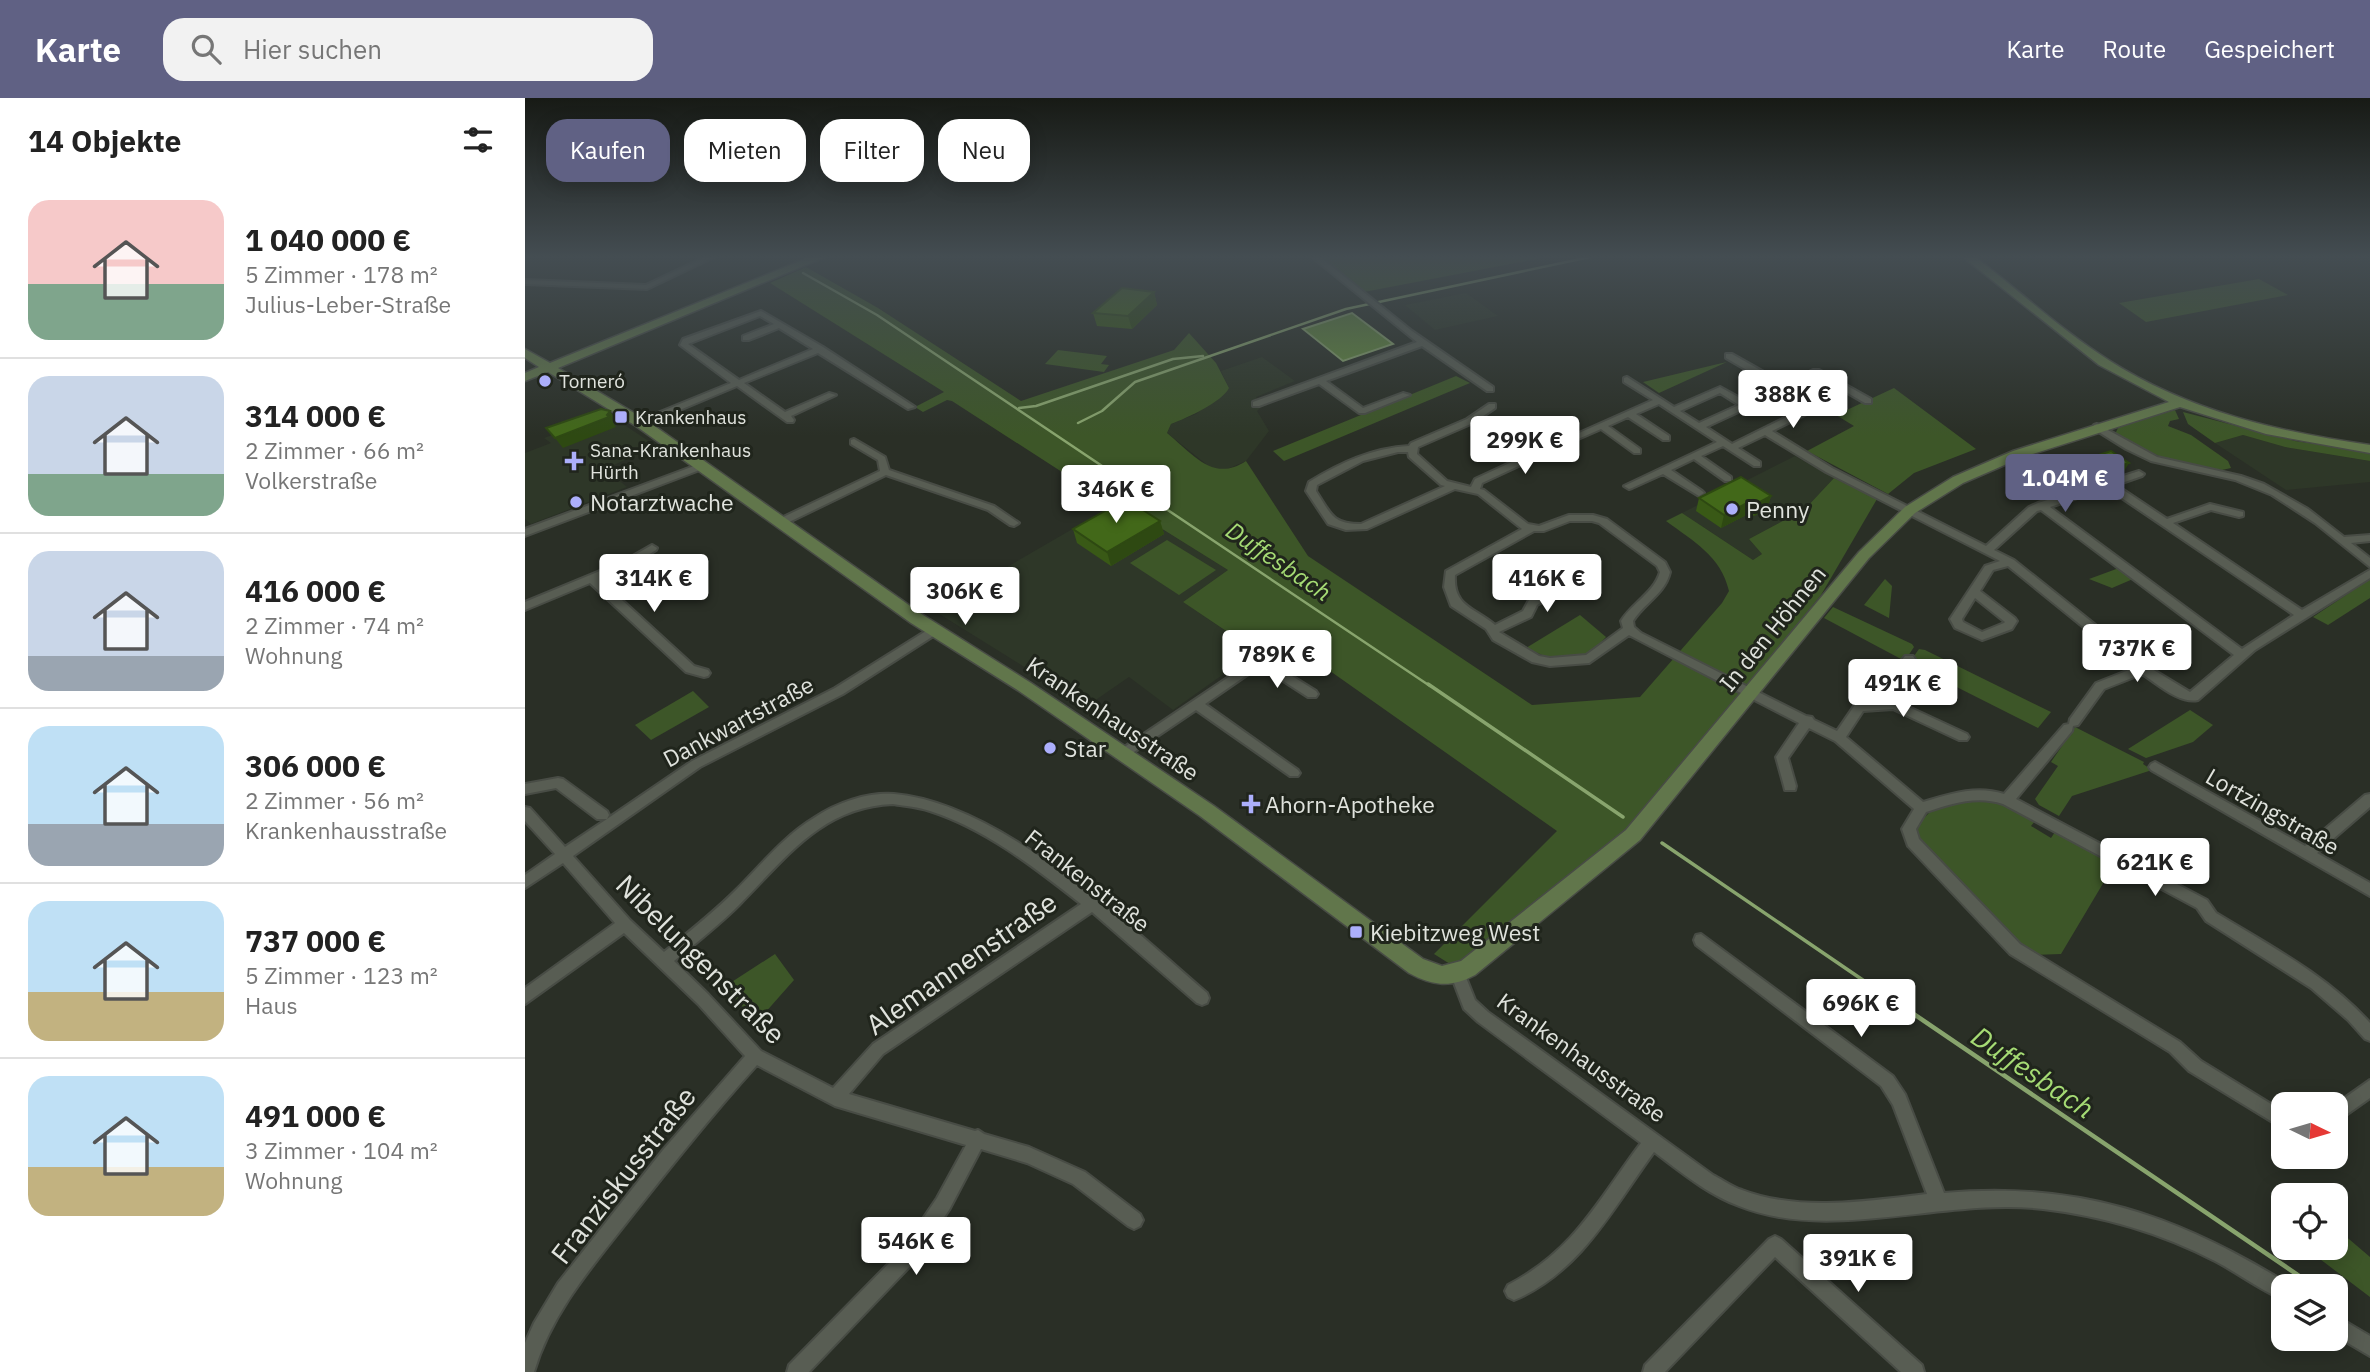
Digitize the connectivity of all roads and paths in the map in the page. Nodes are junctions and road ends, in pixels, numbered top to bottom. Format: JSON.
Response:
{"nodes":[{"id":1,"x":670,"y":316,"type":"edge"},
{"id":2,"x":750,"y":316,"type":"edge"},
{"id":3,"x":765,"y":316,"type":"edge"},
{"id":4,"x":1388,"y":316,"type":"edge"},
{"id":5,"x":2045,"y":316,"type":"edge"},
{"id":6,"x":779,"y":325,"type":"junction"},
{"id":7,"x":746,"y":338,"type":"dead end"},
{"id":8,"x":1422,"y":343,"type":"junction"},
{"id":9,"x":820,"y":349,"type":"junction"},
{"id":10,"x":525,"y":353,"type":"edge"},
{"id":11,"x":1729,"y":356,"type":"dead end"},
{"id":12,"x":1830,"y":365,"type":"dead end"},
{"id":13,"x":550,"y":366,"type":"junction"},
{"id":14,"x":1816,"y":373,"type":"junction"},
{"id":15,"x":525,"y":377,"type":"edge"},
{"id":16,"x":1319,"y":380,"type":"junction"},
{"id":17,"x":1627,"y":380,"type":"dead end"},
{"id":18,"x":736,"y":384,"type":"junction"},
{"id":19,"x":1784,"y":388,"type":"junction"},
{"id":20,"x":1490,"y":389,"type":"dead end"},
{"id":21,"x":832,"y":395,"type":"dead end"},
{"id":22,"x":1406,"y":395,"type":"dead end"},
{"id":23,"x":1659,"y":401,"type":"junction"},
{"id":24,"x":1868,"y":401,"type":"dead end"},
{"id":25,"x":2182,"y":402,"type":"junction"},
{"id":26,"x":1257,"y":404,"type":"dead end"},
{"id":27,"x":1492,"y":406,"type":"dead end"},
{"id":28,"x":911,"y":407,"type":"dead end"},
{"id":29,"x":1674,"y":410,"type":"junction"},
{"id":30,"x":1629,"y":414,"type":"junction"},
{"id":31,"x":641,"y":423,"type":"junction"},
{"id":32,"x":1602,"y":426,"type":"junction"},
{"id":33,"x":1699,"y":426,"type":"junction"},
{"id":34,"x":2098,"y":427,"type":"junction"},
{"id":35,"x":1765,"y":431,"type":"junction"},
{"id":36,"x":1666,"y":438,"type":"dead end"},
{"id":37,"x":1566,"y":441,"type":"dead end"},
{"id":38,"x":854,"y":442,"type":"dead end"},
{"id":39,"x":1728,"y":445,"type":"junction"},
{"id":40,"x":1554,"y":446,"type":"dead end"},
{"id":41,"x":1411,"y":449,"type":"junction"},
{"id":42,"x":2370,"y":449,"type":"edge"},
{"id":43,"x":1637,"y":451,"type":"dead end"},
{"id":44,"x":1695,"y":456,"type":"junction"},
{"id":45,"x":1757,"y":464,"type":"dead end"},
{"id":46,"x":702,"y":466,"type":"junction"},
{"id":47,"x":1664,"y":470,"type":"junction"},
{"id":48,"x":885,"y":472,"type":"junction"},
{"id":49,"x":2139,"y":474,"type":"dead end"},
{"id":50,"x":1728,"y":479,"type":"dead end"},
{"id":51,"x":2108,"y":484,"type":"junction"},
{"id":52,"x":1629,"y":486,"type":"dead end"},
{"id":53,"x":1451,"y":487,"type":"junction"},
{"id":54,"x":1475,"y":490,"type":"junction"},
{"id":55,"x":1699,"y":493,"type":"dead end"},
{"id":56,"x":2041,"y":505,"type":"junction"},
{"id":57,"x":1910,"y":510,"type":"junction"},
{"id":58,"x":2239,"y":514,"type":"dead end"},
{"id":59,"x":781,"y":522,"type":"junction"},
{"id":60,"x":1014,"y":523,"type":"dead end"},
{"id":61,"x":2165,"y":523,"type":"junction"},
{"id":62,"x":1531,"y":528,"type":"junction"},
{"id":63,"x":525,"y":533,"type":"edge"},
{"id":64,"x":2370,"y":538,"type":"edge"},
{"id":65,"x":2342,"y":540,"type":"junction"},
{"id":66,"x":652,"y":548,"type":"dead end"},
{"id":67,"x":1989,"y":549,"type":"junction"},
{"id":68,"x":2010,"y":562,"type":"junction"},
{"id":69,"x":2370,"y":564,"type":"edge"},
{"id":70,"x":2370,"y":573,"type":"edge"},
{"id":71,"x":1583,"y":575,"type":"dead end"},
{"id":72,"x":592,"y":579,"type":"junction"},
{"id":73,"x":1974,"y":592,"type":"junction"},
{"id":74,"x":525,"y":606,"type":"edge"},
{"id":75,"x":2302,"y":615,"type":"junction"},
{"id":76,"x":934,"y":629,"type":"junction"},
{"id":77,"x":1629,"y":629,"type":"junction"},
{"id":78,"x":1494,"y":630,"type":"junction"},
{"id":79,"x":2242,"y":655,"type":"junction"},
{"id":80,"x":1909,"y":660,"type":"dead end"},
{"id":81,"x":2143,"y":669,"type":"junction"},
{"id":82,"x":704,"y":673,"type":"dead end"},
{"id":83,"x":1886,"y":690,"type":"junction"},
{"id":84,"x":1751,"y":693,"type":"junction"},
{"id":85,"x":1312,"y":694,"type":"dead end"},
{"id":86,"x":1197,"y":705,"type":"junction"},
{"id":87,"x":1894,"y":705,"type":"junction"},
{"id":88,"x":1860,"y":708,"type":"junction"},
{"id":89,"x":1808,"y":720,"type":"junction"},
{"id":90,"x":1963,"y":737,"type":"dead end"},
{"id":91,"x":1839,"y":738,"type":"junction"},
{"id":92,"x":1121,"y":755,"type":"junction"},
{"id":93,"x":2155,"y":767,"type":"dead end"},
{"id":94,"x":1294,"y":773,"type":"dead end"},
{"id":95,"x":1790,"y":786,"type":"dead end"},
{"id":96,"x":525,"y":789,"type":"edge"},
{"id":97,"x":2370,"y":799,"type":"edge"},
{"id":98,"x":2007,"y":800,"type":"junction"},
{"id":99,"x":1921,"y":808,"type":"junction"},
{"id":100,"x":525,"y":812,"type":"edge"},
{"id":101,"x":602,"y":815,"type":"dead end"},
{"id":102,"x":565,"y":854,"type":"junction"},
{"id":103,"x":2306,"y":854,"type":"junction"},
{"id":104,"x":525,"y":882,"type":"edge"},
{"id":105,"x":2370,"y":890,"type":"edge"},
{"id":106,"x":1091,"y":905,"type":"junction"},
{"id":107,"x":625,"y":924,"type":"junction"},
{"id":108,"x":1701,"y":940,"type":"dead end"},
{"id":109,"x":663,"y":961,"type":"junction"},
{"id":110,"x":1458,"y":975,"type":"junction"},
{"id":111,"x":525,"y":997,"type":"edge"},
{"id":112,"x":1202,"y":998,"type":"dead end"},
{"id":113,"x":2370,"y":1034,"type":"edge"},
{"id":114,"x":755,"y":1056,"type":"junction"},
{"id":115,"x":2370,"y":1088,"type":"edge"},
{"id":116,"x":835,"y":1098,"type":"junction"},
{"id":117,"x":2349,"y":1104,"type":"edge"},
{"id":118,"x":2271,"y":1113,"type":"edge"},
{"id":119,"x":978,"y":1138,"type":"junction"},
{"id":120,"x":1653,"y":1140,"type":"junction"},
{"id":121,"x":1938,"y":1200,"type":"junction"},
{"id":122,"x":1134,"y":1220,"type":"dead end"},
{"id":123,"x":2271,"y":1284,"type":"edge"},
{"id":124,"x":1514,"y":1291,"type":"dead end"},
{"id":125,"x":2348,"y":1333,"type":"edge"},
{"id":126,"x":2370,"y":1347,"type":"edge"},
{"id":127,"x":525,"y":1372,"type":"edge"},
{"id":128,"x":796,"y":1372,"type":"edge"},
{"id":129,"x":1652,"y":1372,"type":"edge"},
{"id":130,"x":1915,"y":1372,"type":"edge"}],
"edges":[{"from":1,"to":13,"type":"street"},
{"from":2,"to":18,"type":"street"},
{"from":3,"to":6,"type":"street"},
{"from":4,"to":8,"type":"street"},
{"from":5,"to":25,"type":"street"},
{"from":6,"to":7,"type":"street"},
{"from":6,"to":9,"type":"street"},
{"from":8,"to":16,"type":"street"},
{"from":8,"to":20,"type":"street"},
{"from":9,"to":18,"type":"street"},
{"from":9,"to":28,"type":"street"},
{"from":10,"to":13,"type":"street","name":"Krankenhausstraße"},
{"from":11,"to":19,"type":"street"},
{"from":12,"to":14,"type":"street"},
{"from":13,"to":15,"type":"street"},
{"from":13,"to":31,"type":"street","name":"Krankenhausstraße"},
{"from":14,"to":19,"type":"street"},
{"from":14,"to":24,"type":"street"},
{"from":16,"to":22,"type":"street"},
{"from":16,"to":26,"type":"street"},
{"from":17,"to":23,"type":"street"},
{"from":18,"to":21,"type":"street"},
{"from":18,"to":31,"type":"street"},
{"from":19,"to":35,"type":"street"},
{"from":23,"to":29,"type":"street"},
{"from":23,"to":30,"type":"street"},
{"from":25,"to":34,"type":"street","name":"In den Höhnen"},
{"from":25,"to":42,"type":"street"},
{"from":27,"to":41,"type":"street"},
{"from":29,"to":33,"type":"street"},
{"from":29,"to":33,"type":"street"},
{"from":30,"to":32,"type":"street"},
{"from":30,"to":36,"type":"street"},
{"from":31,"to":46,"type":"street","name":"Krankenhausstraße"},
{"from":32,"to":37,"type":"street"},
{"from":32,"to":43,"type":"street"},
{"from":33,"to":39,"type":"street"},
{"from":34,"to":57,"type":"street","name":"In den Höhnen"},
{"from":34,"to":65,"type":"street"},
{"from":35,"to":39,"type":"street"},
{"from":35,"to":57,"type":"street"},
{"from":38,"to":48,"type":"street"},
{"from":39,"to":44,"type":"street"},
{"from":39,"to":45,"type":"street"},
{"from":40,"to":54,"type":"street"},
{"from":41,"to":53,"type":"street"},
{"from":41,"to":53,"type":"street"},
{"from":44,"to":47,"type":"street"},
{"from":44,"to":50,"type":"street"},
{"from":46,"to":59,"type":"street","name":"Krankenhausstraße"},
{"from":46,"to":63,"type":"street"},
{"from":47,"to":52,"type":"street"},
{"from":47,"to":55,"type":"street"},
{"from":48,"to":59,"type":"street"},
{"from":48,"to":60,"type":"street"},
{"from":49,"to":51,"type":"street"},
{"from":51,"to":56,"type":"street"},
{"from":51,"to":61,"type":"street"},
{"from":53,"to":54,"type":"street"},
{"from":54,"to":62,"type":"street"},
{"from":56,"to":67,"type":"street"},
{"from":56,"to":79,"type":"street"},
{"from":57,"to":67,"type":"street"},
{"from":57,"to":84,"type":"street","name":"In den Höhnen"},
{"from":58,"to":61,"type":"street"},
{"from":59,"to":76,"type":"street","name":"Krankenhausstraße"},
{"from":61,"to":75,"type":"street"},
{"from":62,"to":77,"type":"street"},
{"from":62,"to":78,"type":"street"},
{"from":64,"to":65,"type":"street"},
{"from":65,"to":69,"type":"street"},
{"from":66,"to":72,"type":"street"},
{"from":67,"to":68,"type":"street"},
{"from":68,"to":73,"type":"street"},
{"from":68,"to":81,"type":"street"},
{"from":70,"to":75,"type":"street"},
{"from":71,"to":78,"type":"street"},
{"from":72,"to":74,"type":"street"},
{"from":72,"to":82,"type":"street"},
{"from":73,"to":73,"type":"street"},
{"from":75,"to":79,"type":"street"},
{"from":76,"to":92,"type":"street","name":"Krankenhausstraße"},
{"from":76,"to":102,"type":"street","name":"Dankwartstraße"},
{"from":77,"to":78,"type":"street"},
{"from":77,"to":84,"type":"street"},
{"from":79,"to":81,"type":"street"},
{"from":80,"to":83,"type":"street"},
{"from":81,"to":98,"type":"street"},
{"from":83,"to":87,"type":"street"},
{"from":83,"to":88,"type":"street"},
{"from":84,"to":89,"type":"street"},
{"from":84,"to":110,"type":"street","name":"In den Höhnen"},
{"from":85,"to":86,"type":"street"},
{"from":86,"to":92,"type":"street"},
{"from":86,"to":94,"type":"street"},
{"from":87,"to":88,"type":"street"},
{"from":87,"to":90,"type":"street"},
{"from":88,"to":91,"type":"street"},
{"from":89,"to":91,"type":"street"},
{"from":89,"to":95,"type":"street"},
{"from":91,"to":99,"type":"street"},
{"from":92,"to":110,"type":"street","name":"Krankenhausstraße"},
{"from":93,"to":103,"type":"street","name":"Lortzingstraße"},
{"from":96,"to":101,"type":"street"},
{"from":97,"to":103,"type":"street"},
{"from":98,"to":99,"type":"street"},
{"from":98,"to":113,"type":"street"},
{"from":99,"to":118,"type":"street"},
{"from":100,"to":102,"type":"street","name":"Nibelungenstraße"},
{"from":102,"to":104,"type":"street","name":"Dankwartstraße"},
{"from":102,"to":107,"type":"street","name":"Nibelungenstraße"},
{"from":103,"to":105,"type":"street","name":"Lortzingstraße"},
{"from":106,"to":109,"type":"street","name":"Frankenstraße"},
{"from":106,"to":112,"type":"street","name":"Frankenstraße"},
{"from":106,"to":116,"type":"street","name":"Alemannenstraße"},
{"from":107,"to":109,"type":"street","name":"Nibelungenstraße"},
{"from":107,"to":111,"type":"street"},
{"from":108,"to":121,"type":"street"},
{"from":109,"to":114,"type":"street","name":"Nibelungenstraße"},
{"from":110,"to":120,"type":"street","name":"Krankenhausstraße"},
{"from":114,"to":116,"type":"street","name":"Nibelungenstraße"},
{"from":114,"to":127,"type":"street","name":"Franziskusstraße"},
{"from":115,"to":117,"type":"street"},
{"from":116,"to":119,"type":"street","name":"Nibelungenstraße"},
{"from":119,"to":122,"type":"street","name":"Nibelungenstraße"},
{"from":119,"to":128,"type":"street"},
{"from":120,"to":121,"type":"street","name":"Krankenhausstraße"},
{"from":120,"to":124,"type":"street"},
{"from":121,"to":123,"type":"street","name":"Krankenhausstraße"},
{"from":125,"to":126,"type":"street"},
{"from":129,"to":130,"type":"street"}]}
